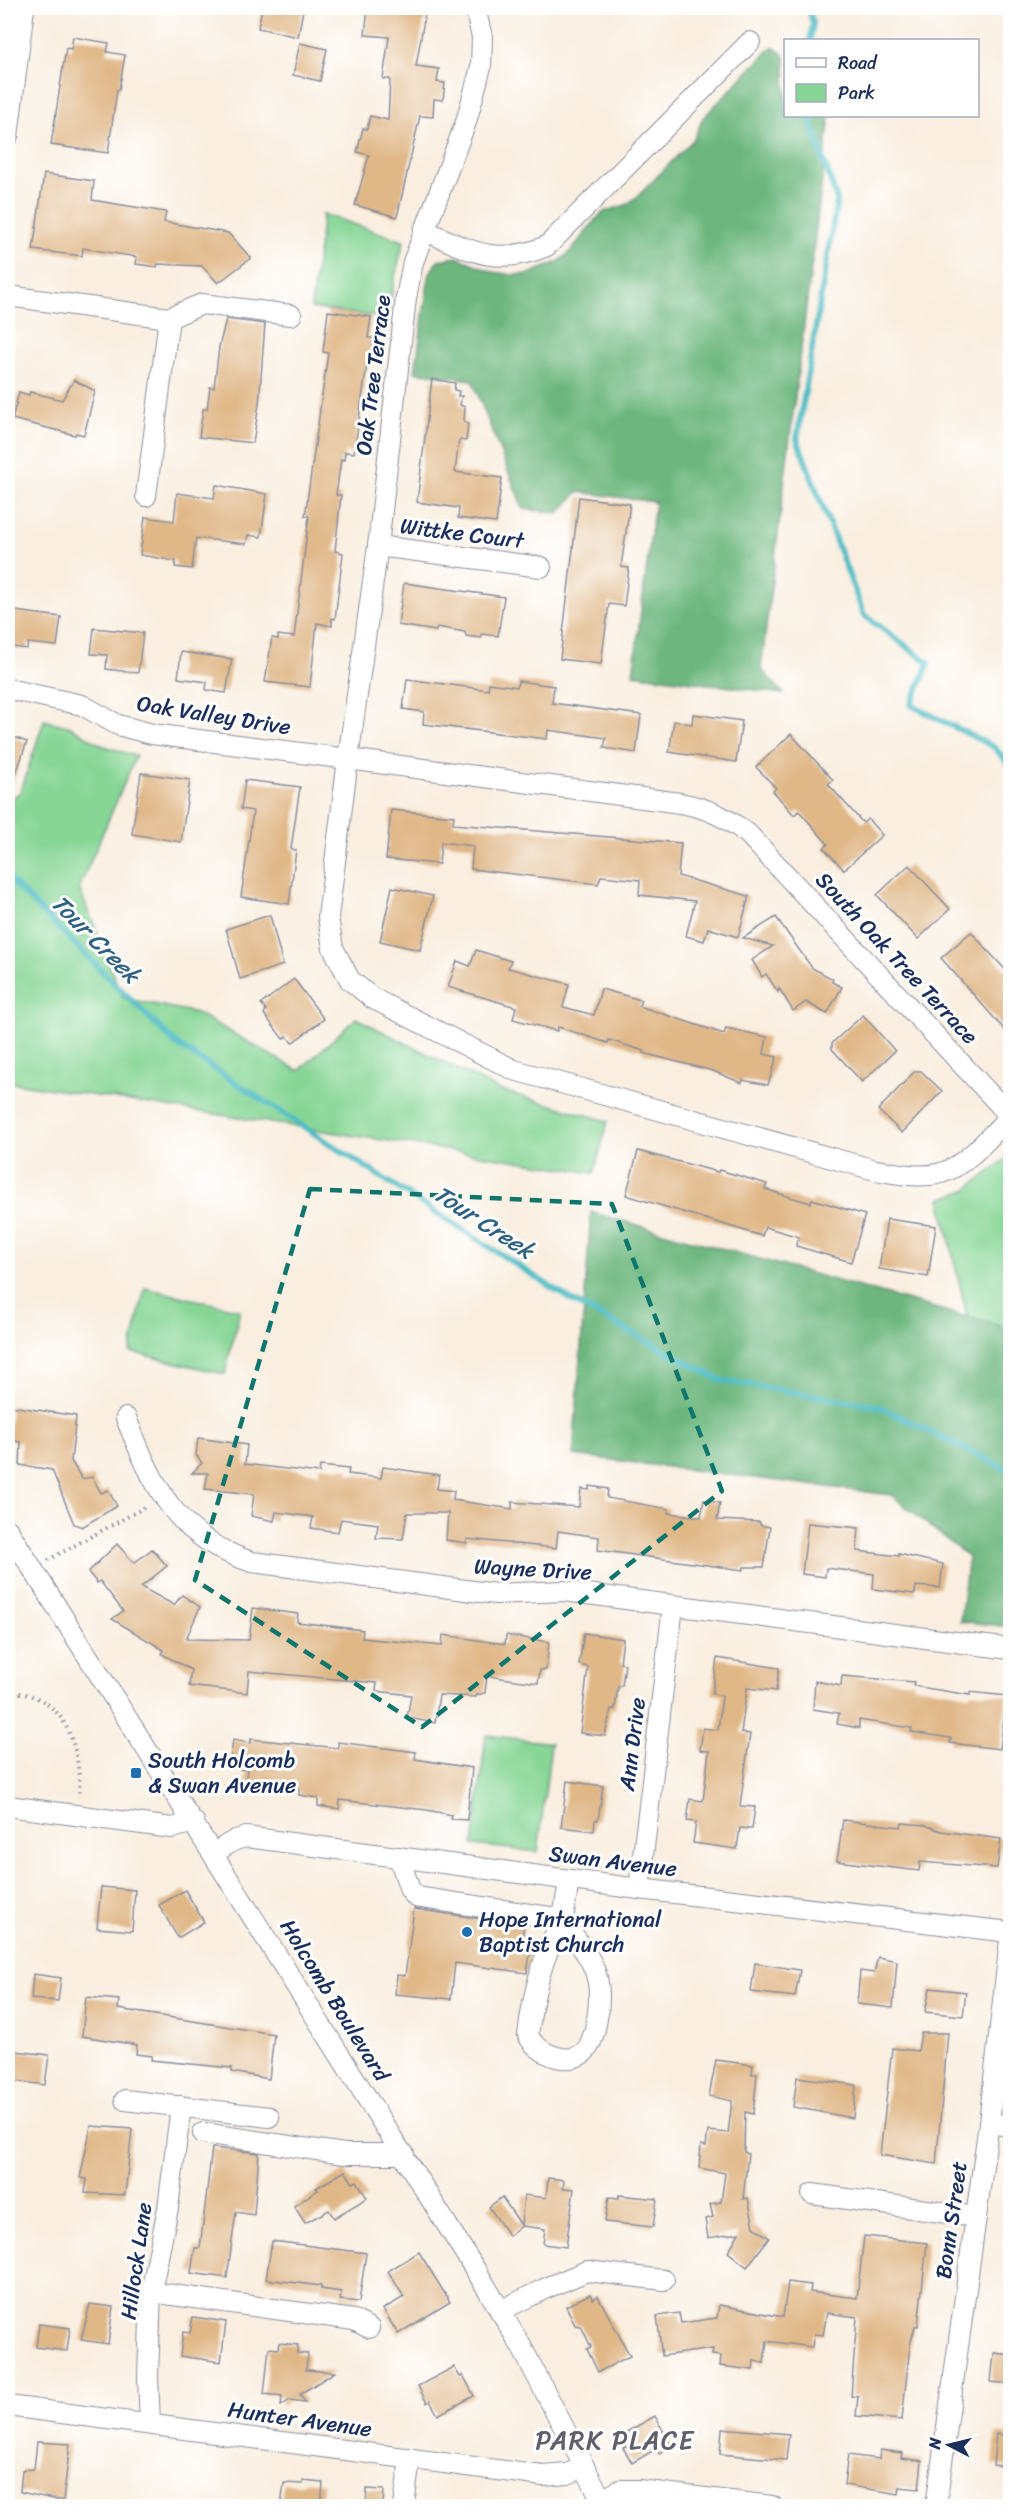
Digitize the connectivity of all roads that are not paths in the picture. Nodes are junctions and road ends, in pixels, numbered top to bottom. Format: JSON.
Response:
{"nodes":[{"id":1,"x":24,"y":8,"type":"edge"},
{"id":2,"x":475,"y":8,"type":"edge"},
{"id":3,"x":750,"y":42,"type":"dead end"},
{"id":4,"x":8,"y":136,"type":"edge"},
{"id":5,"x":424,"y":230,"type":"junction"},
{"id":6,"x":8,"y":296,"type":"edge"},
{"id":7,"x":291,"y":315,"type":"dead end"},
{"id":8,"x":169,"y":318,"type":"junction"},
{"id":9,"x":146,"y":496,"type":"dead end"},
{"id":10,"x":378,"y":546,"type":"junction"},
{"id":11,"x":541,"y":567,"type":"dead end"},
{"id":12,"x":8,"y":689,"type":"edge"},
{"id":13,"x":348,"y":759,"type":"junction"},
{"id":14,"x":1010,"y":1116,"type":"edge"},
{"id":15,"x":126,"y":1418,"type":"dead end"},
{"id":16,"x":8,"y":1530,"type":"edge"},
{"id":17,"x":673,"y":1606,"type":"junction"},
{"id":18,"x":1011,"y":1649,"type":"edge"},
{"id":19,"x":8,"y":1806,"type":"edge"},
{"id":20,"x":194,"y":1822,"type":"junction"},
{"id":21,"x":214,"y":1853,"type":"junction"},
{"id":22,"x":399,"y":1857,"type":"junction"},
{"id":23,"x":569,"y":1880,"type":"junction"},
{"id":24,"x":639,"y":1889,"type":"junction"},
{"id":25,"x":563,"y":1919,"type":"junction"},
{"id":26,"x":1011,"y":1932,"type":"edge"},
{"id":27,"x":1011,"y":1940,"type":"edge"},
{"id":28,"x":125,"y":2100,"type":"dead end"},
{"id":29,"x":181,"y":2106,"type":"junction"},
{"id":30,"x":269,"y":2117,"type":"dead end"},
{"id":31,"x":989,"y":2123,"type":"junction"},
{"id":32,"x":1011,"y":2126,"type":"edge"},
{"id":33,"x":203,"y":2133,"type":"dead end"},
{"id":34,"x":404,"y":2154,"type":"junction"},
{"id":35,"x":812,"y":2194,"type":"dead end"},
{"id":36,"x":976,"y":2217,"type":"junction"},
{"id":37,"x":664,"y":2280,"type":"dead end"},
{"id":38,"x":151,"y":2292,"type":"junction"},
{"id":39,"x":500,"y":2311,"type":"junction"},
{"id":40,"x":369,"y":2328,"type":"dead end"},
{"id":41,"x":8,"y":2406,"type":"edge"},
{"id":42,"x":150,"y":2424,"type":"junction"},
{"id":43,"x":410,"y":2458,"type":"junction"},
{"id":44,"x":584,"y":2466,"type":"junction"},
{"id":45,"x":603,"y":2503,"type":"edge"},
{"id":46,"x":404,"y":2506,"type":"edge"},
{"id":47,"x":772,"y":2506,"type":"edge"},
{"id":48,"x":936,"y":2506,"type":"edge"}],
"edges":[{"from":1,"to":4,"type":"street"},
{"from":2,"to":5,"type":"street","name":"Oak Tree Terrace"},
{"from":3,"to":5,"type":"street"},
{"from":5,"to":10,"type":"street","name":"Oak Tree Terrace"},
{"from":6,"to":8,"type":"street"},
{"from":7,"to":8,"type":"street"},
{"from":8,"to":9,"type":"street"},
{"from":10,"to":11,"type":"street","name":"Wittke Court"},
{"from":10,"to":13,"type":"street","name":"Oak Tree Terrace"},
{"from":12,"to":13,"type":"street","name":"Oak Valley Drive"},
{"from":13,"to":14,"type":"street","name":"South Oak Tree Terrace"},
{"from":13,"to":14,"type":"street","name":"South Oak Tree Terrace"},
{"from":15,"to":17,"type":"street","name":"Wayne Drive"},
{"from":16,"to":20,"type":"street","name":"Holcomb Boulevard"},
{"from":17,"to":18,"type":"street","name":"Wayne Drive"},
{"from":17,"to":24,"type":"street","name":"Ann Drive"},
{"from":19,"to":20,"type":"street"},
{"from":20,"to":21,"type":"street","name":"Holcomb Boulevard"},
{"from":21,"to":22,"type":"street","name":"Swan Avenue"},
{"from":21,"to":34,"type":"street","name":"Holcomb Boulevard"},
{"from":22,"to":23,"type":"street","name":"Swan Avenue"},
{"from":22,"to":25,"type":"street"},
{"from":23,"to":24,"type":"street","name":"Swan Avenue"},
{"from":23,"to":25,"type":"street"},
{"from":24,"to":26,"type":"street","name":"Swan Avenue"},
{"from":25,"to":25,"type":"street"},
{"from":27,"to":31,"type":"street","name":"Bonn Street"},
{"from":28,"to":29,"type":"street"},
{"from":29,"to":30,"type":"street"},
{"from":29,"to":38,"type":"street","name":"Hillock Lane"},
{"from":31,"to":32,"type":"street"},
{"from":31,"to":36,"type":"street","name":"Bonn Street"},
{"from":33,"to":34,"type":"street"},
{"from":34,"to":39,"type":"street","name":"Holcomb Boulevard"},
{"from":35,"to":36,"type":"street"},
{"from":36,"to":48,"type":"street","name":"Bonn Street"},
{"from":37,"to":39,"type":"street"},
{"from":38,"to":40,"type":"street"},
{"from":38,"to":42,"type":"street","name":"Hillock Lane"},
{"from":39,"to":44,"type":"street","name":"Holcomb Boulevard"},
{"from":41,"to":42,"type":"street","name":"Hunter Avenue"},
{"from":42,"to":43,"type":"street","name":"Hunter Avenue"},
{"from":43,"to":44,"type":"street","name":"Hunter Avenue"},
{"from":43,"to":46,"type":"street"},
{"from":44,"to":45,"type":"street","name":"Holcomb Boulevard"},
{"from":45,"to":47,"type":"street"}]}
